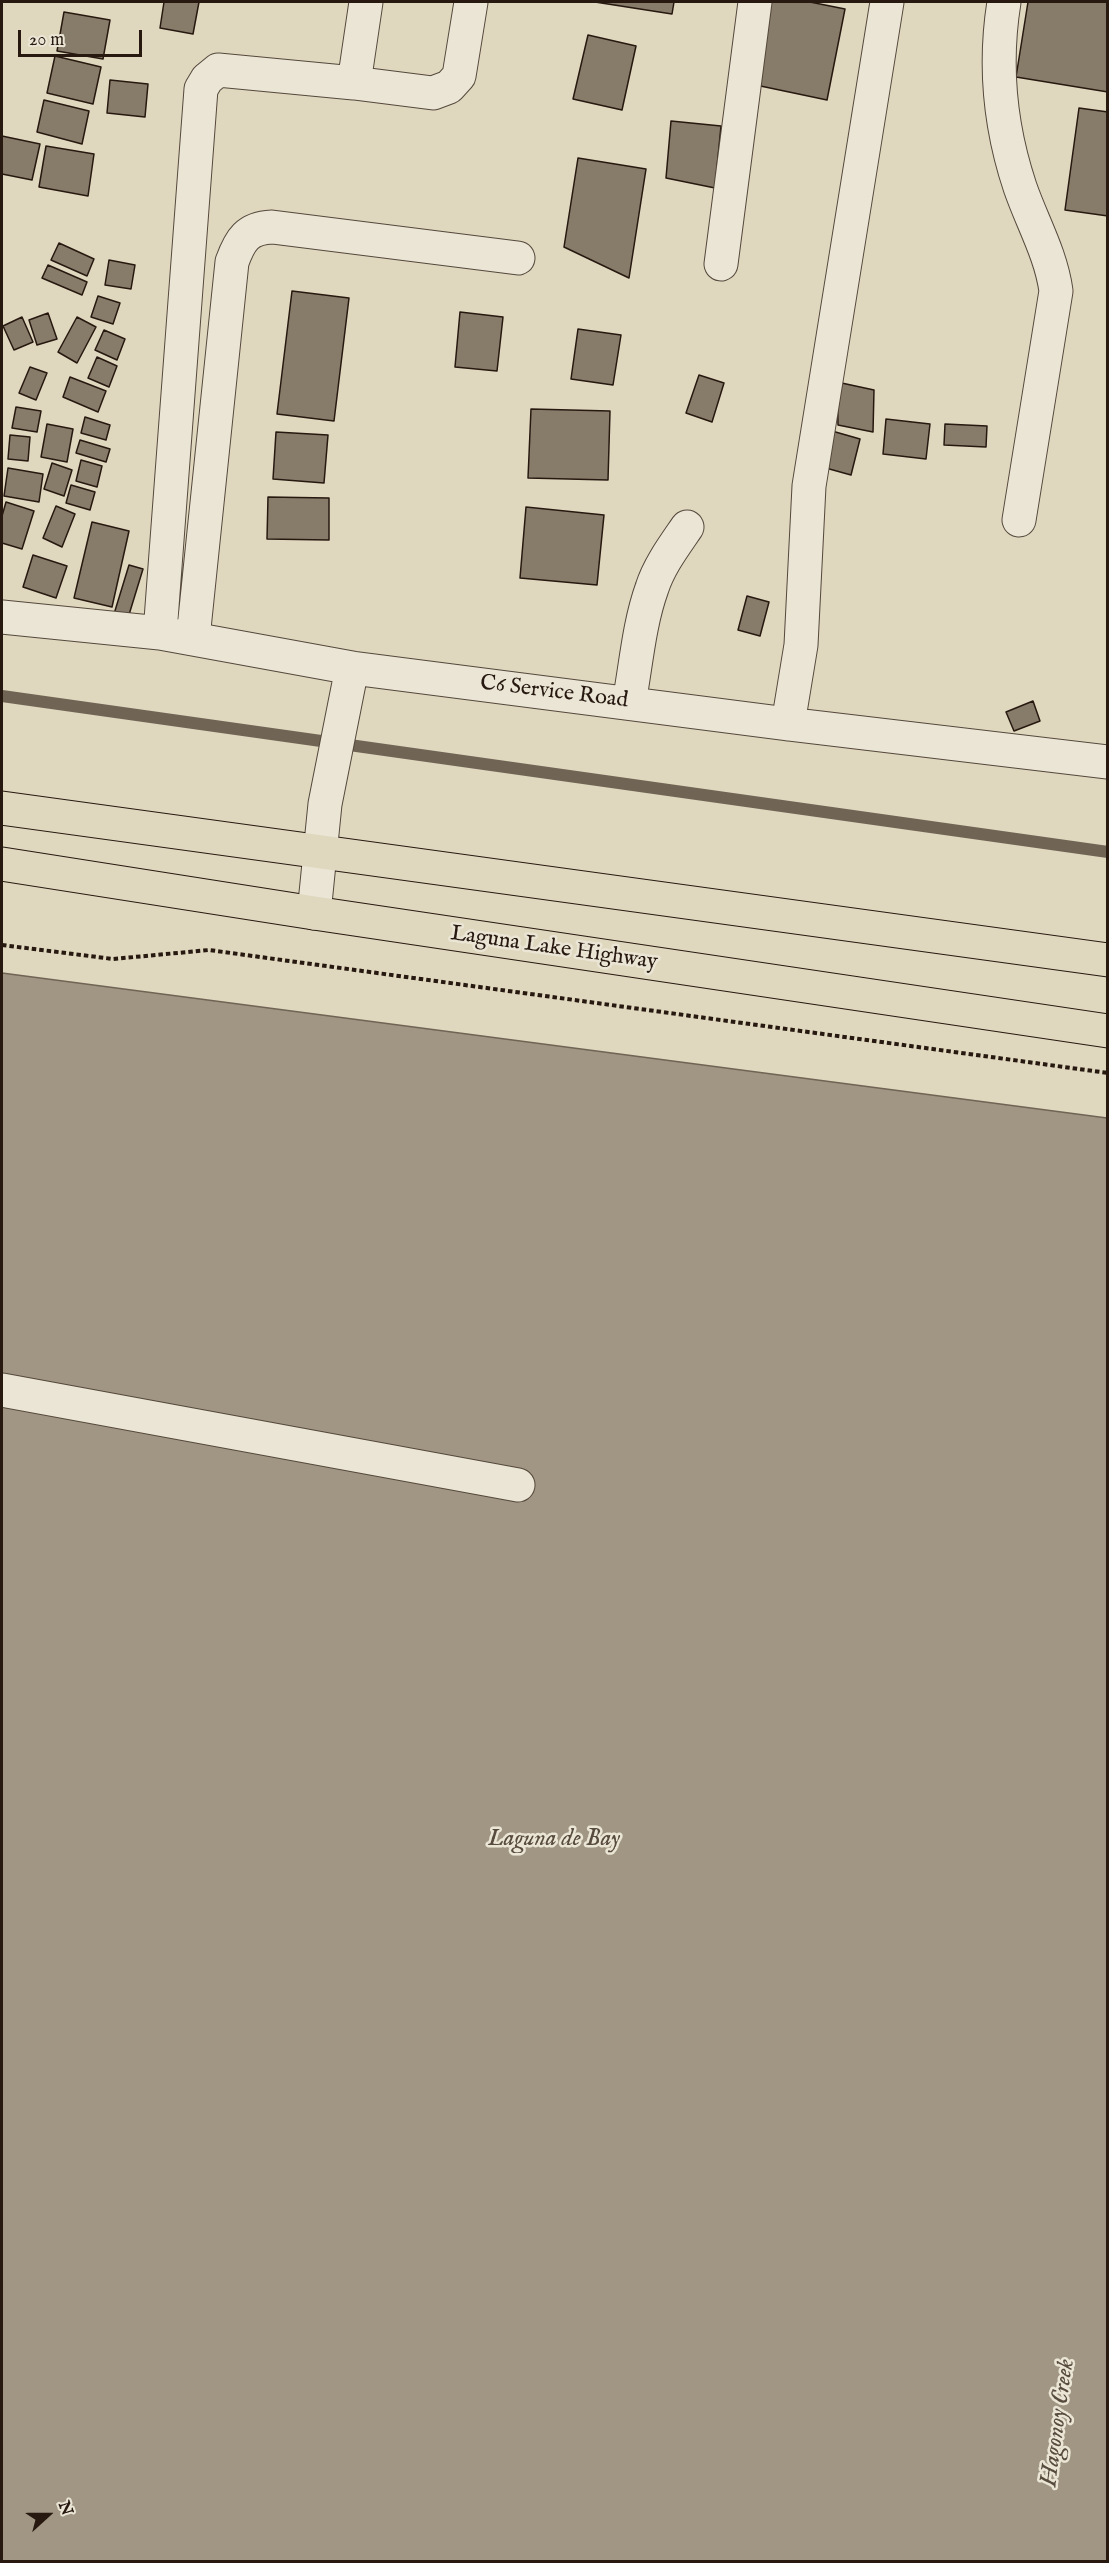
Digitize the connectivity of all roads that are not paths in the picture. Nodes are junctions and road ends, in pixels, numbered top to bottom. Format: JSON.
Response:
{"nodes":[{"id":1,"x":366,"y":2,"type":"edge"},
{"id":2,"x":471,"y":2,"type":"edge"},
{"id":3,"x":755,"y":2,"type":"edge"},
{"id":4,"x":887,"y":2,"type":"edge"},
{"id":5,"x":1004,"y":2,"type":"edge"},
{"id":6,"x":354,"y":83,"type":"junction"},
{"id":7,"x":518,"y":258,"type":"dead end"},
{"id":8,"x":721,"y":264,"type":"dead end"},
{"id":9,"x":1019,"y":520,"type":"dead end"},
{"id":10,"x":687,"y":527,"type":"dead end"},
{"id":11,"x":2,"y":617,"type":"edge"},
{"id":12,"x":160,"y":633,"type":"junction"},
{"id":13,"x":193,"y":638,"type":"junction"},
{"id":14,"x":350,"y":682,"type":"junction"},
{"id":15,"x":629,"y":703,"type":"junction"},
{"id":16,"x":788,"y":724,"type":"junction"},
{"id":17,"x":1107,"y":762,"type":"edge"},
{"id":18,"x":2,"y":808,"type":"edge"},
{"id":19,"x":321,"y":852,"type":"junction"},
{"id":20,"x":2,"y":864,"type":"edge"},
{"id":21,"x":314,"y":913,"type":"junction"},
{"id":22,"x":1107,"y":960,"type":"edge"},
{"id":23,"x":1107,"y":1032,"type":"edge"},
{"id":24,"x":2,"y":1390,"type":"edge"},
{"id":25,"x":518,"y":1485,"type":"dead end"}],
"edges":[{"from":1,"to":6,"type":"street"},
{"from":2,"to":6,"type":"street"},
{"from":3,"to":8,"type":"street"},
{"from":4,"to":16,"type":"street"},
{"from":5,"to":9,"type":"street"},
{"from":6,"to":12,"type":"street"},
{"from":7,"to":13,"type":"street"},
{"from":10,"to":15,"type":"street"},
{"from":11,"to":12,"type":"street","name":"C6 Service Road"},
{"from":12,"to":13,"type":"street","name":"C6 Service Road"},
{"from":13,"to":14,"type":"street","name":"C6 Service Road"},
{"from":14,"to":15,"type":"street","name":"C6 Service Road"},
{"from":14,"to":19,"type":"street"},
{"from":15,"to":16,"type":"street","name":"C6 Service Road"},
{"from":16,"to":17,"type":"street","name":"C6 Service Road"},
{"from":18,"to":19,"type":"main road"},
{"from":19,"to":21,"type":"street"},
{"from":19,"to":22,"type":"main road"},
{"from":20,"to":21,"type":"main road","name":"Laguna Lake Highway"},
{"from":21,"to":23,"type":"main road","name":"Laguna Lake Highway"},
{"from":24,"to":25,"type":"street"}]}
